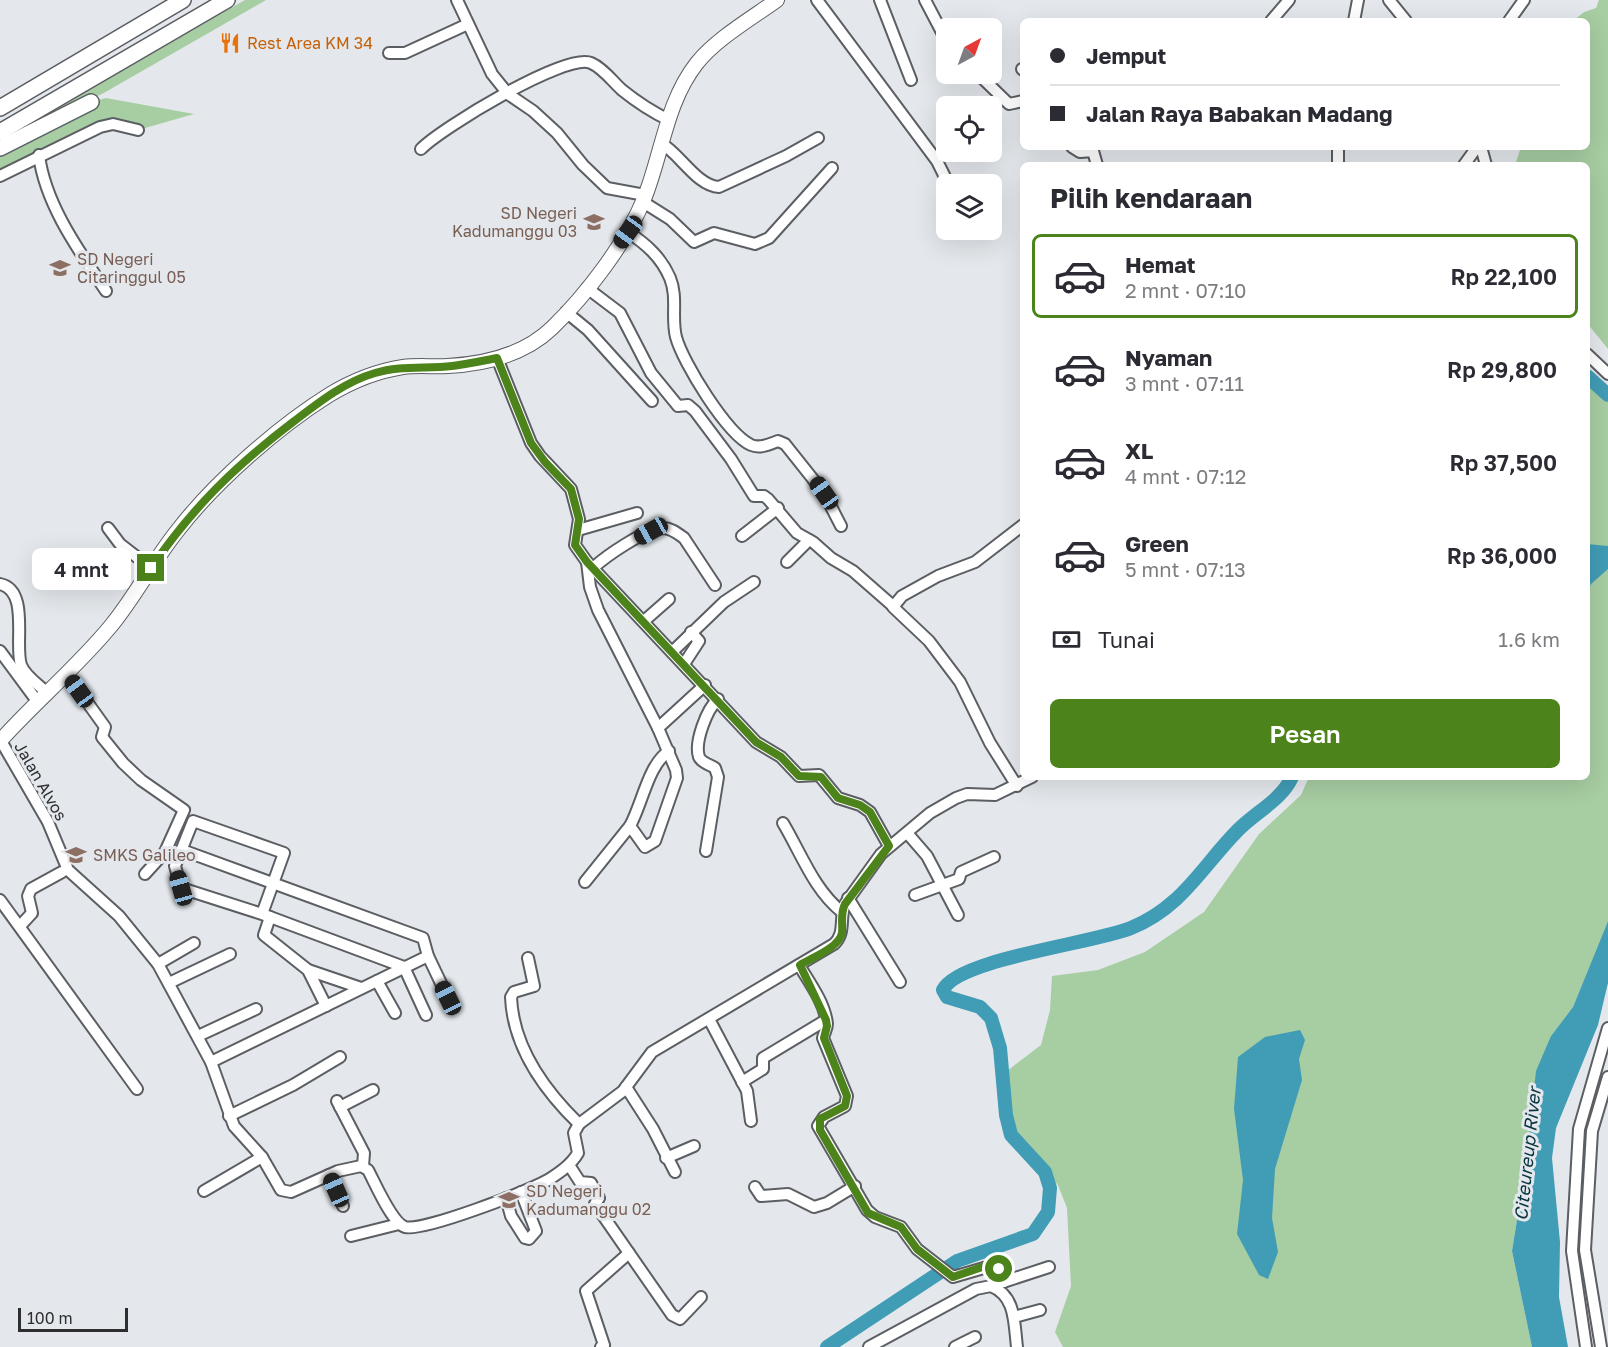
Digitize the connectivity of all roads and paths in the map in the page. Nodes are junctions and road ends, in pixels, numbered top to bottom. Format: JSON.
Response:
{"nodes":[{"id":1,"x":183,"y":0,"type":"edge"},
{"id":2,"x":227,"y":0,"type":"edge"},
{"id":3,"x":457,"y":0,"type":"edge"},
{"id":4,"x":777,"y":0,"type":"edge"},
{"id":5,"x":817,"y":0,"type":"edge"},
{"id":6,"x":879,"y":0,"type":"edge"},
{"id":7,"x":925,"y":0,"type":"edge"},
{"id":8,"x":1389,"y":0,"type":"edge"},
{"id":9,"x":1524,"y":0,"type":"edge"},
{"id":10,"x":1286,"y":3,"type":"edge"},
{"id":11,"x":1357,"y":3,"type":"edge"},
{"id":12,"x":761,"y":5,"type":"edge"},
{"id":13,"x":1274,"y":18,"type":"edge"},
{"id":14,"x":1354,"y":18,"type":"edge"},
{"id":15,"x":1404,"y":18,"type":"edge"},
{"id":16,"x":1511,"y":18,"type":"edge"},
{"id":17,"x":936,"y":21,"type":"edge"},
{"id":18,"x":468,"y":24,"type":"junction"},
{"id":19,"x":389,"y":53,"type":"dead end"},
{"id":20,"x":911,"y":80,"type":"dead end"},
{"id":21,"x":989,"y":84,"type":"edge"},
{"id":22,"x":508,"y":94,"type":"junction"},
{"id":23,"x":91,"y":102,"type":"dead end"},
{"id":24,"x":1020,"y":102,"type":"edge"},
{"id":25,"x":0,"y":108,"type":"edge"},
{"id":26,"x":669,"y":120,"type":"junction"},
{"id":27,"x":138,"y":130,"type":"dead end"},
{"id":28,"x":0,"y":132,"type":"edge"},
{"id":29,"x":818,"y":138,"type":"dead end"},
{"id":30,"x":661,"y":144,"type":"junction"},
{"id":31,"x":0,"y":148,"type":"edge"},
{"id":32,"x":421,"y":149,"type":"dead end"},
{"id":33,"x":1077,"y":150,"type":"edge"},
{"id":34,"x":1476,"y":150,"type":"edge"},
{"id":35,"x":39,"y":155,"type":"junction"},
{"id":36,"x":1096,"y":162,"type":"edge"},
{"id":37,"x":1466,"y":162,"type":"edge"},
{"id":38,"x":832,"y":168,"type":"dead end"},
{"id":39,"x":944,"y":174,"type":"edge"},
{"id":40,"x":0,"y":176,"type":"edge"},
{"id":41,"x":644,"y":198,"type":"junction"},
{"id":42,"x":628,"y":232,"type":"junction"},
{"id":43,"x":587,"y":288,"type":"junction"},
{"id":44,"x":106,"y":291,"type":"dead end"},
{"id":45,"x":566,"y":312,"type":"junction"},
{"id":46,"x":1590,"y":357,"type":"edge"},
{"id":47,"x":497,"y":358,"type":"junction"},
{"id":48,"x":1608,"y":374,"type":"edge"},
{"id":49,"x":652,"y":401,"type":"dead end"},
{"id":50,"x":778,"y":508,"type":"junction"},
{"id":51,"x":637,"y":513,"type":"dead end"},
{"id":52,"x":841,"y":526,"type":"dead end"},
{"id":53,"x":1020,"y":527,"type":"edge"},
{"id":54,"x":108,"y":528,"type":"dead end"},
{"id":55,"x":578,"y":530,"type":"junction"},
{"id":56,"x":742,"y":536,"type":"dead end"},
{"id":57,"x":809,"y":540,"type":"junction"},
{"id":58,"x":787,"y":562,"type":"dead end"},
{"id":59,"x":590,"y":565,"type":"junction"},
{"id":60,"x":151,"y":568,"type":"junction"},
{"id":61,"x":754,"y":582,"type":"dead end"},
{"id":62,"x":0,"y":584,"type":"edge"},
{"id":63,"x":715,"y":585,"type":"dead end"},
{"id":64,"x":669,"y":600,"type":"dead end"},
{"id":65,"x":893,"y":606,"type":"junction"},
{"id":66,"x":644,"y":621,"type":"junction"},
{"id":67,"x":691,"y":632,"type":"junction"},
{"id":68,"x":0,"y":651,"type":"edge"},
{"id":69,"x":672,"y":652,"type":"junction"},
{"id":70,"x":684,"y":664,"type":"junction"},
{"id":71,"x":67,"y":674,"type":"junction"},
{"id":72,"x":705,"y":685,"type":"junction"},
{"id":73,"x":42,"y":697,"type":"junction"},
{"id":74,"x":718,"y":699,"type":"junction"},
{"id":75,"x":658,"y":729,"type":"junction"},
{"id":76,"x":0,"y":741,"type":"edge"},
{"id":77,"x":669,"y":751,"type":"junction"},
{"id":78,"x":1027,"y":780,"type":"edge"},
{"id":79,"x":1017,"y":786,"type":"junction"},
{"id":80,"x":783,"y":823,"type":"dead end"},
{"id":81,"x":630,"y":826,"type":"junction"},
{"id":82,"x":908,"y":834,"type":"junction"},
{"id":83,"x":889,"y":846,"type":"junction"},
{"id":84,"x":182,"y":850,"type":"junction"},
{"id":85,"x":706,"y":851,"type":"dead end"},
{"id":86,"x":994,"y":857,"type":"dead end"},
{"id":87,"x":65,"y":871,"type":"junction"},
{"id":88,"x":145,"y":874,"type":"dead end"},
{"id":89,"x":585,"y":882,"type":"dead end"},
{"id":90,"x":273,"y":883,"type":"junction"},
{"id":91,"x":941,"y":884,"type":"junction"},
{"id":92,"x":915,"y":895,"type":"dead end"},
{"id":93,"x":848,"y":898,"type":"junction"},
{"id":94,"x":0,"y":900,"type":"edge"},
{"id":95,"x":842,"y":912,"type":"junction"},
{"id":96,"x":266,"y":915,"type":"junction"},
{"id":97,"x":958,"y":915,"type":"dead end"},
{"id":98,"x":20,"y":926,"type":"junction"},
{"id":99,"x":194,"y":943,"type":"dead end"},
{"id":100,"x":230,"y":954,"type":"dead end"},
{"id":101,"x":428,"y":956,"type":"junction"},
{"id":102,"x":528,"y":958,"type":"dead end"},
{"id":103,"x":158,"y":964,"type":"junction"},
{"id":104,"x":800,"y":965,"type":"junction"},
{"id":105,"x":404,"y":967,"type":"junction"},
{"id":106,"x":308,"y":970,"type":"junction"},
{"id":107,"x":377,"y":981,"type":"junction"},
{"id":108,"x":900,"y":981,"type":"dead end"},
{"id":109,"x":170,"y":983,"type":"junction"},
{"id":110,"x":361,"y":988,"type":"junction"},
{"id":111,"x":448,"y":998,"type":"dead end"},
{"id":112,"x":326,"y":1006,"type":"junction"},
{"id":113,"x":256,"y":1009,"type":"dead end"},
{"id":114,"x":394,"y":1013,"type":"dead end"},
{"id":115,"x":426,"y":1015,"type":"dead end"},
{"id":116,"x":709,"y":1019,"type":"junction"},
{"id":117,"x":826,"y":1020,"type":"junction"},
{"id":118,"x":1608,"y":1028,"type":"edge"},
{"id":119,"x":198,"y":1036,"type":"junction"},
{"id":120,"x":340,"y":1057,"type":"dead end"},
{"id":121,"x":212,"y":1062,"type":"junction"},
{"id":122,"x":1608,"y":1077,"type":"edge"},
{"id":123,"x":742,"y":1082,"type":"junction"},
{"id":124,"x":626,"y":1087,"type":"junction"},
{"id":125,"x":137,"y":1089,"type":"dead end"},
{"id":126,"x":374,"y":1090,"type":"dead end"},
{"id":127,"x":229,"y":1116,"type":"junction"},
{"id":128,"x":751,"y":1121,"type":"dead end"},
{"id":129,"x":579,"y":1124,"type":"junction"},
{"id":130,"x":694,"y":1146,"type":"dead end"},
{"id":131,"x":262,"y":1157,"type":"junction"},
{"id":132,"x":666,"y":1158,"type":"junction"},
{"id":133,"x":568,"y":1165,"type":"junction"},
{"id":134,"x":363,"y":1166,"type":"junction"},
{"id":135,"x":675,"y":1172,"type":"dead end"},
{"id":136,"x":329,"y":1175,"type":"junction"},
{"id":137,"x":855,"y":1186,"type":"junction"},
{"id":138,"x":755,"y":1187,"type":"dead end"},
{"id":139,"x":204,"y":1191,"type":"dead end"},
{"id":140,"x":521,"y":1192,"type":"junction"},
{"id":141,"x":506,"y":1198,"type":"junction"},
{"id":142,"x":343,"y":1206,"type":"dead end"},
{"id":143,"x":399,"y":1224,"type":"junction"},
{"id":144,"x":351,"y":1236,"type":"dead end"},
{"id":145,"x":630,"y":1254,"type":"junction"},
{"id":146,"x":1049,"y":1267,"type":"dead end"},
{"id":147,"x":1004,"y":1282,"type":"junction"},
{"id":148,"x":991,"y":1286,"type":"junction"},
{"id":149,"x":701,"y":1297,"type":"dead end"},
{"id":150,"x":1040,"y":1310,"type":"dead end"},
{"id":151,"x":1014,"y":1317,"type":"junction"},
{"id":152,"x":976,"y":1338,"type":"edge"},
{"id":153,"x":602,"y":1342,"type":"edge"},
{"id":154,"x":869,"y":1347,"type":"edge"},
{"id":155,"x":955,"y":1347,"type":"edge"},
{"id":156,"x":1017,"y":1347,"type":"edge"},
{"id":157,"x":1586,"y":1347,"type":"edge"},
{"id":158,"x":1601,"y":1347,"type":"edge"}],
"edges":[{"from":1,"to":25,"type":"highway"},
{"from":2,"to":28,"type":"highway"},
{"from":3,"to":18,"type":"street"},
{"from":4,"to":12,"type":"main road"},
{"from":5,"to":39,"type":"street"},
{"from":6,"to":20,"type":"street"},
{"from":7,"to":17,"type":"street"},
{"from":8,"to":15,"type":"street"},
{"from":9,"to":16,"type":"street"},
{"from":10,"to":13,"type":"street"},
{"from":11,"to":14,"type":"street"},
{"from":12,"to":26,"type":"main road"},
{"from":18,"to":19,"type":"street"},
{"from":18,"to":22,"type":"street"},
{"from":21,"to":24,"type":"street"},
{"from":22,"to":26,"type":"street"},
{"from":22,"to":32,"type":"street"},
{"from":22,"to":41,"type":"street"},
{"from":23,"to":31,"type":"highway"},
{"from":26,"to":30,"type":"main road"},
{"from":27,"to":35,"type":"street"},
{"from":29,"to":30,"type":"street"},
{"from":30,"to":41,"type":"main road"},
{"from":33,"to":36,"type":"street"},
{"from":34,"to":37,"type":"street"},
{"from":35,"to":40,"type":"street"},
{"from":35,"to":44,"type":"street"},
{"from":38,"to":41,"type":"street"},
{"from":41,"to":42,"type":"main road"},
{"from":42,"to":43,"type":"main road"},
{"from":42,"to":52,"type":"street"},
{"from":43,"to":45,"type":"main road"},
{"from":43,"to":50,"type":"street"},
{"from":45,"to":47,"type":"main road"},
{"from":45,"to":49,"type":"street"},
{"from":46,"to":48,"type":"street"},
{"from":47,"to":55,"type":"street"},
{"from":47,"to":60,"type":"main road"},
{"from":50,"to":56,"type":"street"},
{"from":50,"to":57,"type":"street"},
{"from":51,"to":55,"type":"street"},
{"from":53,"to":65,"type":"street"},
{"from":54,"to":60,"type":"street"},
{"from":55,"to":59,"type":"street"},
{"from":57,"to":58,"type":"street"},
{"from":57,"to":65,"type":"street"},
{"from":59,"to":63,"type":"street"},
{"from":59,"to":66,"type":"street"},
{"from":59,"to":75,"type":"street"},
{"from":60,"to":71,"type":"main road"},
{"from":61,"to":67,"type":"street"},
{"from":62,"to":73,"type":"street"},
{"from":64,"to":66,"type":"street"},
{"from":65,"to":79,"type":"street"},
{"from":66,"to":69,"type":"street"},
{"from":67,"to":69,"type":"street"},
{"from":67,"to":70,"type":"street"},
{"from":68,"to":73,"type":"street"},
{"from":69,"to":70,"type":"street"},
{"from":70,"to":72,"type":"street"},
{"from":71,"to":73,"type":"main road"},
{"from":71,"to":88,"type":"street"},
{"from":72,"to":74,"type":"street"},
{"from":72,"to":75,"type":"street"},
{"from":73,"to":76,"type":"main road"},
{"from":74,"to":83,"type":"street"},
{"from":74,"to":85,"type":"street"},
{"from":75,"to":77,"type":"street"},
{"from":76,"to":87,"type":"street","name":"Jalan Alvos"},
{"from":77,"to":81,"type":"street"},
{"from":77,"to":81,"type":"street"},
{"from":78,"to":79,"type":"street"},
{"from":79,"to":82,"type":"street"},
{"from":80,"to":95,"type":"street"},
{"from":81,"to":89,"type":"street"},
{"from":82,"to":83,"type":"street"},
{"from":82,"to":91,"type":"street"},
{"from":83,"to":93,"type":"street"},
{"from":84,"to":90,"type":"street"},
{"from":84,"to":90,"type":"street"},
{"from":84,"to":96,"type":"street"},
{"from":86,"to":91,"type":"street"},
{"from":87,"to":98,"type":"street"},
{"from":87,"to":103,"type":"street"},
{"from":90,"to":96,"type":"street"},
{"from":90,"to":101,"type":"street"},
{"from":91,"to":92,"type":"street"},
{"from":91,"to":97,"type":"street"},
{"from":93,"to":95,"type":"street"},
{"from":93,"to":108,"type":"street"},
{"from":94,"to":98,"type":"street"},
{"from":95,"to":104,"type":"street"},
{"from":96,"to":105,"type":"street"},
{"from":96,"to":106,"type":"street"},
{"from":98,"to":125,"type":"street"},
{"from":99,"to":103,"type":"street"},
{"from":100,"to":109,"type":"street"},
{"from":101,"to":105,"type":"street"},
{"from":101,"to":111,"type":"street"},
{"from":102,"to":129,"type":"street"},
{"from":103,"to":109,"type":"street"},
{"from":104,"to":116,"type":"street"},
{"from":104,"to":117,"type":"street"},
{"from":105,"to":107,"type":"street"},
{"from":105,"to":115,"type":"street"},
{"from":106,"to":110,"type":"street"},
{"from":106,"to":112,"type":"street"},
{"from":107,"to":110,"type":"street"},
{"from":107,"to":114,"type":"street"},
{"from":109,"to":119,"type":"street"},
{"from":110,"to":112,"type":"street"},
{"from":112,"to":121,"type":"street"},
{"from":113,"to":119,"type":"street"},
{"from":116,"to":123,"type":"street"},
{"from":116,"to":124,"type":"street"},
{"from":117,"to":123,"type":"street"},
{"from":117,"to":137,"type":"street"},
{"from":118,"to":157,"type":"street"},
{"from":119,"to":121,"type":"street"},
{"from":120,"to":127,"type":"street"},
{"from":121,"to":127,"type":"street"},
{"from":122,"to":158,"type":"street"},
{"from":123,"to":128,"type":"street"},
{"from":124,"to":129,"type":"street"},
{"from":124,"to":132,"type":"street"},
{"from":126,"to":134,"type":"street"},
{"from":127,"to":131,"type":"street"},
{"from":129,"to":133,"type":"street"},
{"from":130,"to":132,"type":"street"},
{"from":131,"to":136,"type":"street"},
{"from":131,"to":139,"type":"street"},
{"from":132,"to":135,"type":"street"},
{"from":133,"to":140,"type":"street"},
{"from":133,"to":145,"type":"street"},
{"from":134,"to":136,"type":"street"},
{"from":134,"to":143,"type":"street"},
{"from":136,"to":142,"type":"street"},
{"from":137,"to":138,"type":"street"},
{"from":137,"to":147,"type":"street"},
{"from":140,"to":141,"type":"street"},
{"from":140,"to":141,"type":"street"},
{"from":141,"to":143,"type":"street"},
{"from":143,"to":144,"type":"street"},
{"from":145,"to":149,"type":"street"},
{"from":145,"to":153,"type":"street"},
{"from":146,"to":147,"type":"street"},
{"from":147,"to":148,"type":"street"},
{"from":148,"to":151,"type":"street"},
{"from":148,"to":154,"type":"street"},
{"from":150,"to":151,"type":"street"},
{"from":151,"to":156,"type":"street"},
{"from":152,"to":155,"type":"street"}]}
